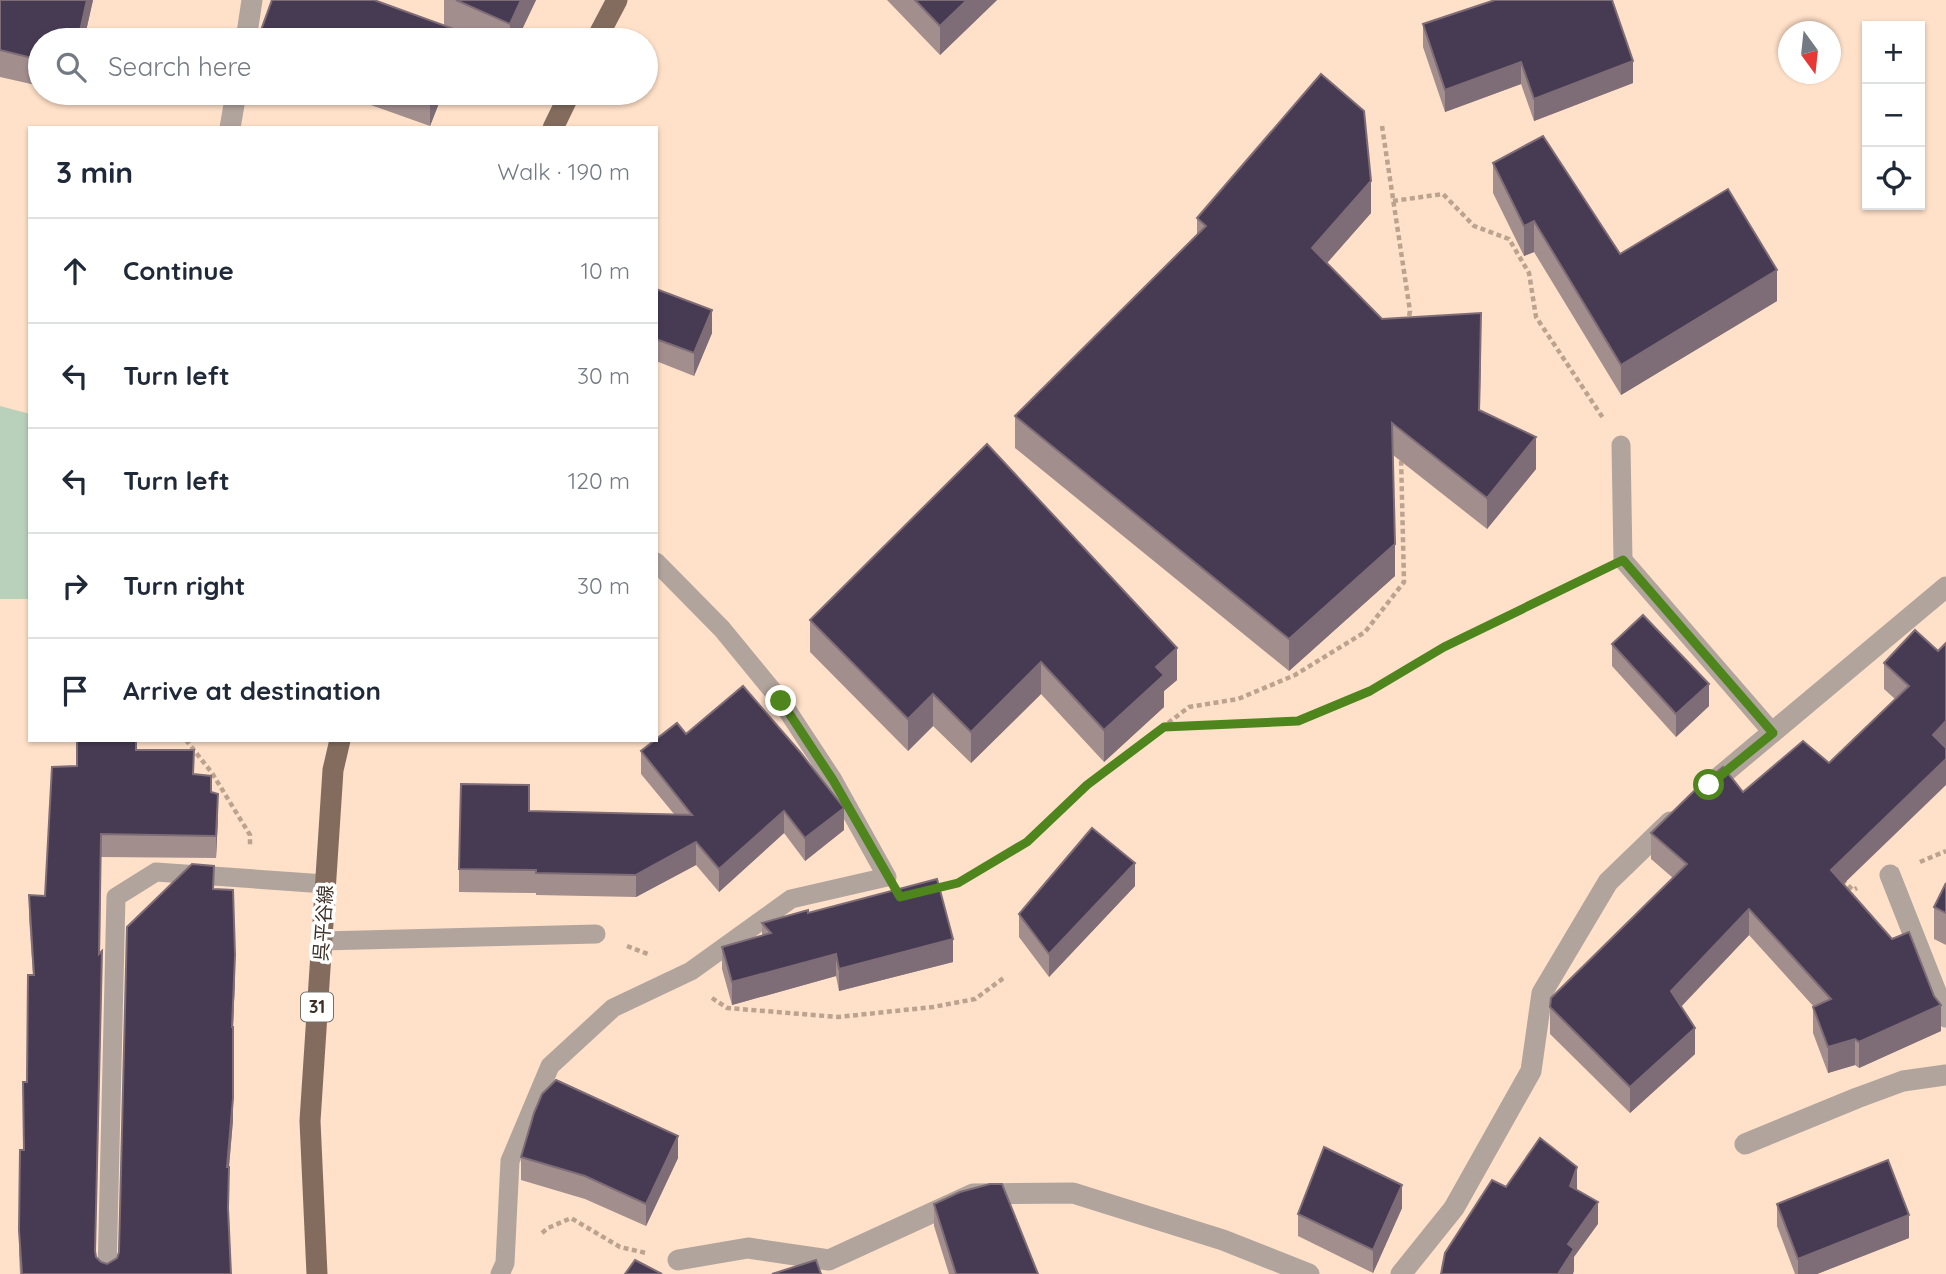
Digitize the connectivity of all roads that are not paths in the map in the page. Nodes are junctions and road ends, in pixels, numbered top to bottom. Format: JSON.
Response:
{"nodes":[{"id":1,"x":252,"y":0,"type":"edge"},
{"id":2,"x":617,"y":0,"type":"edge"},
{"id":3,"x":248,"y":28,"type":"edge"},
{"id":4,"x":602,"y":28,"type":"edge"},
{"id":5,"x":234,"y":105,"type":"edge"},
{"id":6,"x":564,"y":105,"type":"edge"},
{"id":7,"x":230,"y":126,"type":"edge"},
{"id":8,"x":554,"y":126,"type":"edge"},
{"id":9,"x":1621,"y":445,"type":"road end"},
{"id":10,"x":658,"y":564,"type":"edge"},
{"id":11,"x":1946,"y":587,"type":"edge"},
{"id":12,"x":1773,"y":733,"type":"junction"},
{"id":13,"x":340,"y":742,"type":"edge"},
{"id":14,"x":1890,"y":875,"type":"road end"},
{"id":15,"x":325,"y":884,"type":"junction"},
{"id":16,"x":596,"y":934,"type":"dead end"},
{"id":17,"x":321,"y":942,"type":"junction"},
{"id":18,"x":1946,"y":1017,"type":"edge"},
{"id":19,"x":1946,"y":1074,"type":"edge"},
{"id":20,"x":1745,"y":1144,"type":"dead end"},
{"id":21,"x":678,"y":1259,"type":"road end"},
{"id":22,"x":107,"y":1274,"type":"edge"},
{"id":23,"x":317,"y":1274,"type":"edge"},
{"id":24,"x":500,"y":1274,"type":"edge"},
{"id":25,"x":1309,"y":1274,"type":"edge"},
{"id":26,"x":1401,"y":1274,"type":"edge"}],
"edges":[{"from":1,"to":3,"type":"street"},
{"from":2,"to":4,"type":"main road"},
{"from":5,"to":7,"type":"street"},
{"from":6,"to":8,"type":"main road"},
{"from":9,"to":12,"type":"lane"},
{"from":10,"to":24,"type":"lane"},
{"from":11,"to":12,"type":"street"},
{"from":12,"to":26,"type":"street"},
{"from":13,"to":15,"type":"main road","name":"呉平谷線","number":"31"},
{"from":14,"to":18,"type":"street"},
{"from":15,"to":17,"type":"main road","name":"呉平谷線","number":"31"},
{"from":15,"to":22,"type":"lane"},
{"from":16,"to":17,"type":"lane"},
{"from":17,"to":23,"type":"main road","name":"呉平谷線","number":"31"},
{"from":19,"to":20,"type":"street"},
{"from":21,"to":25,"type":"street"}]}
